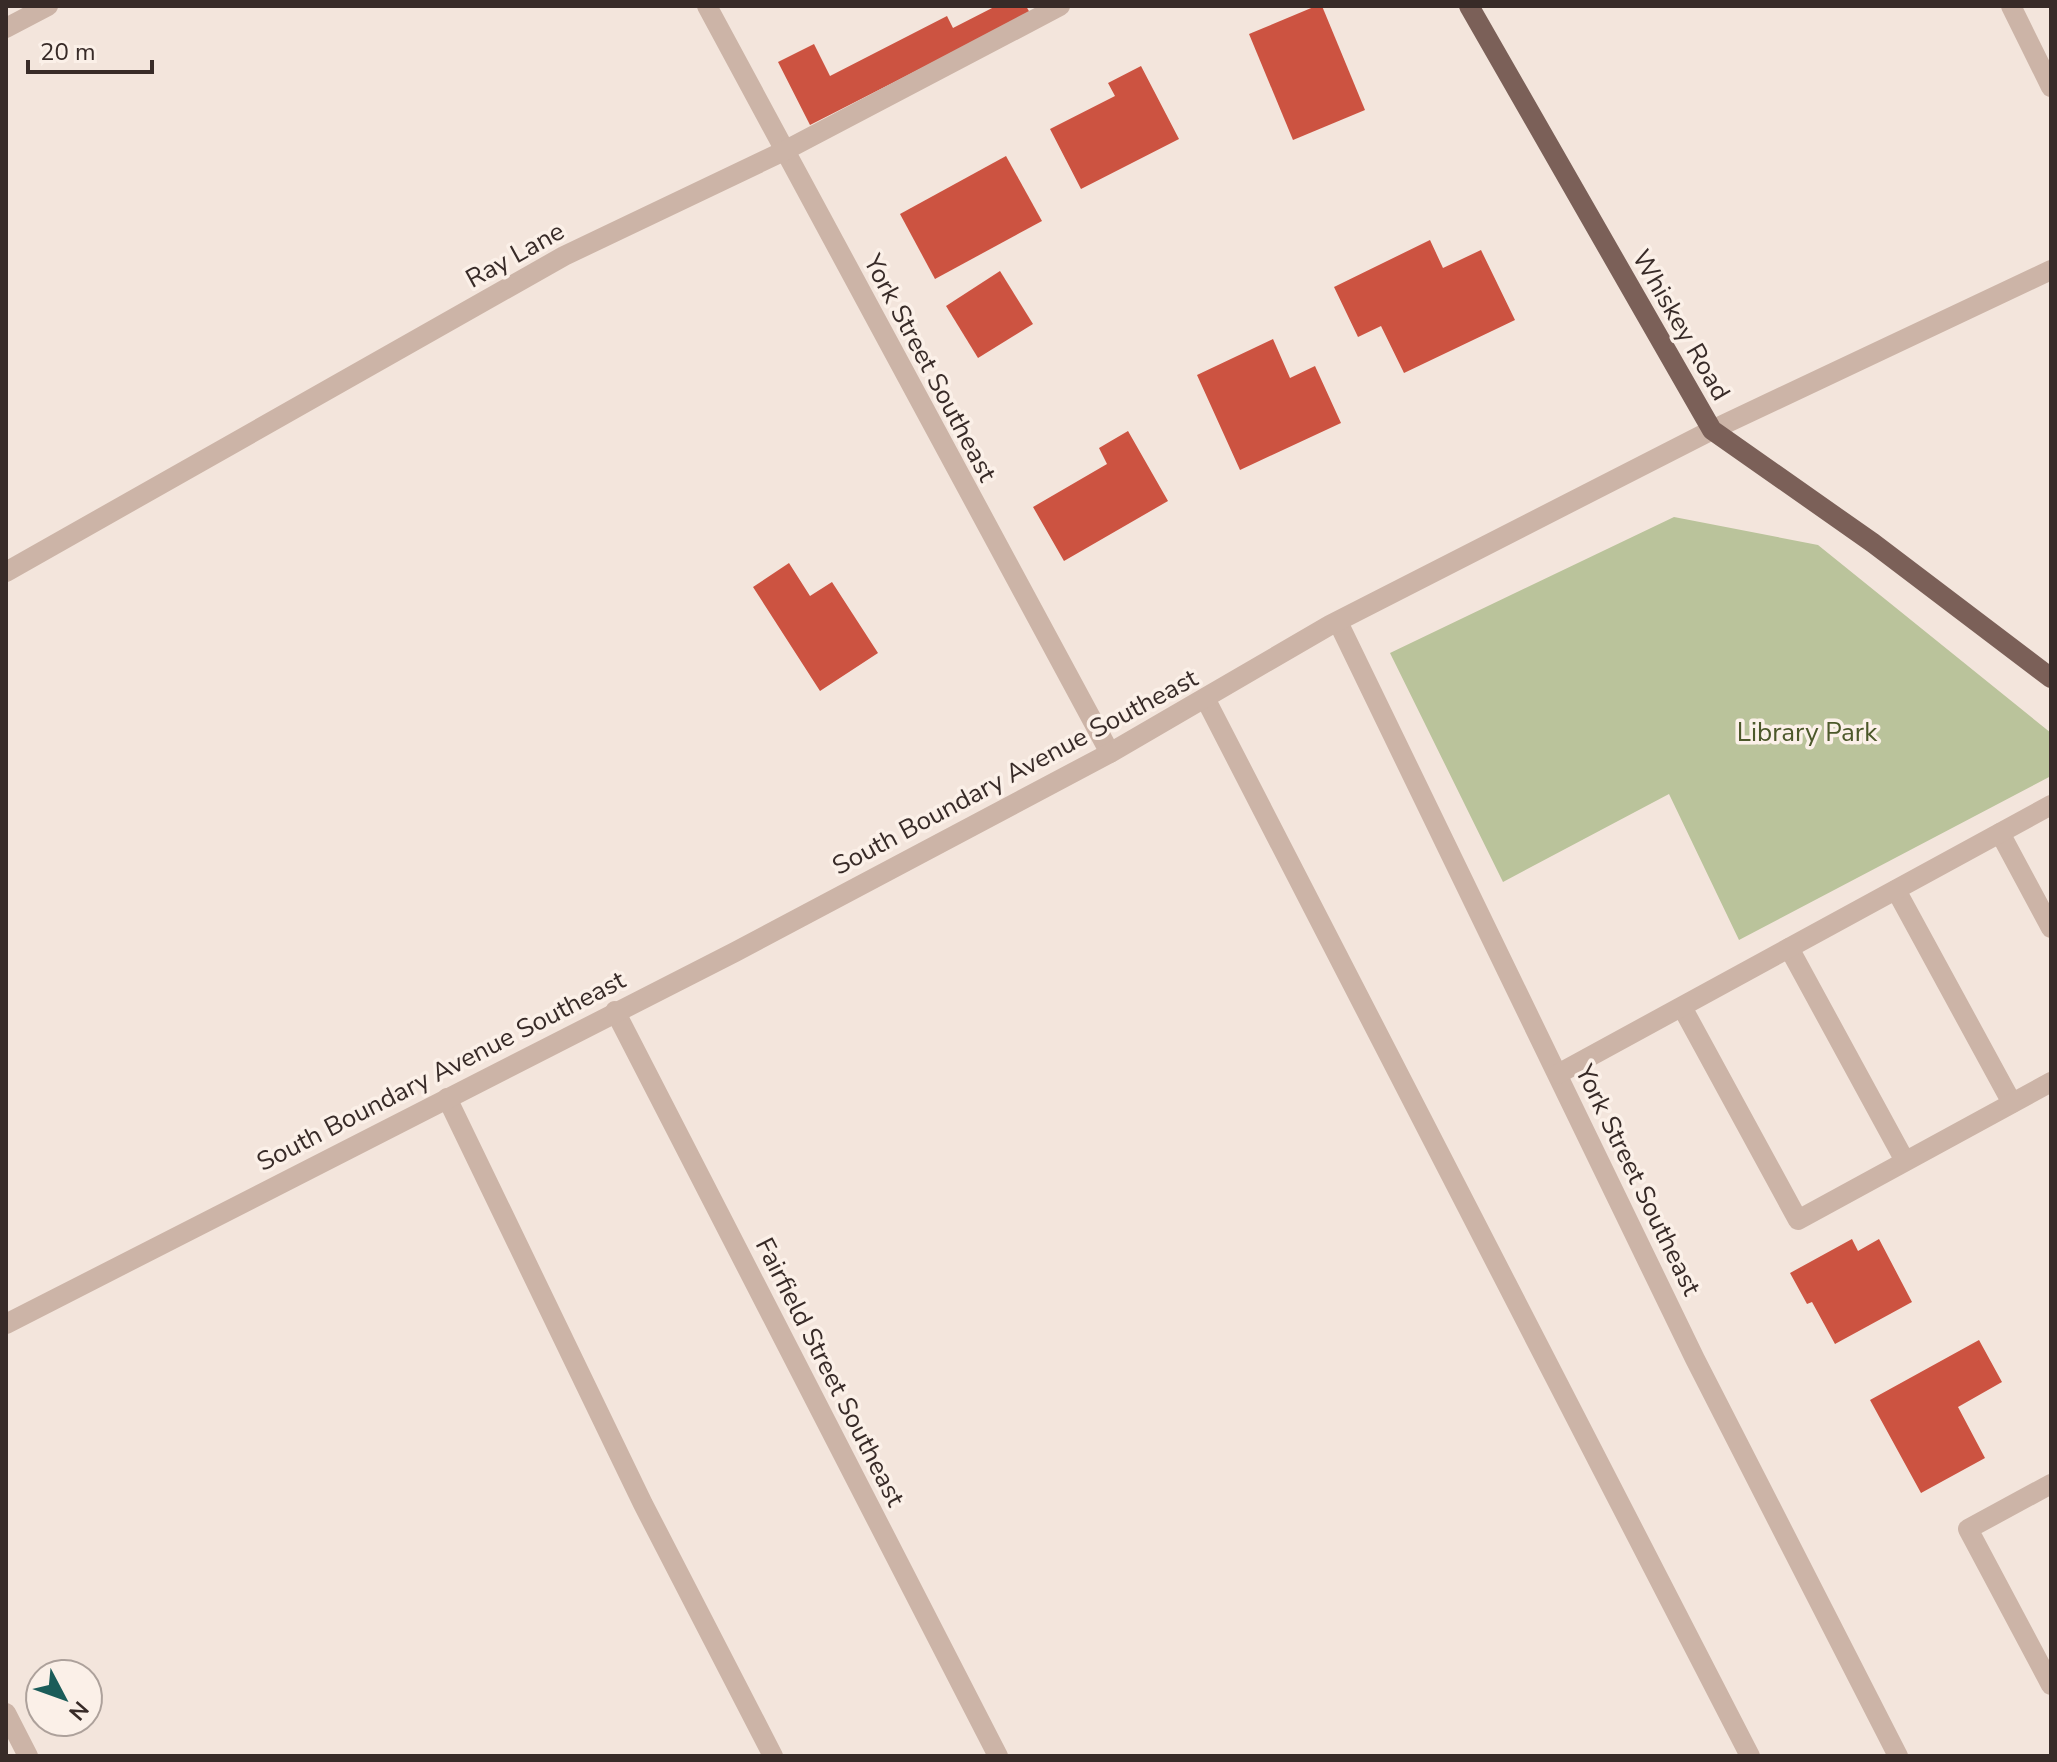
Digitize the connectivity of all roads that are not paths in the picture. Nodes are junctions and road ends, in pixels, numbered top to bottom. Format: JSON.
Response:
{"nodes":[{"id":1,"x":48,"y":6,"type":"edge"},
{"id":2,"x":707,"y":6,"type":"edge"},
{"id":3,"x":1060,"y":6,"type":"edge"},
{"id":4,"x":1469,"y":6,"type":"edge"},
{"id":5,"x":2011,"y":6,"type":"edge"},
{"id":6,"x":6,"y":28,"type":"edge"},
{"id":7,"x":2051,"y":87,"type":"edge"},
{"id":8,"x":784,"y":151,"type":"junction"},
{"id":9,"x":2051,"y":270,"type":"edge"},
{"id":10,"x":1712,"y":430,"type":"junction"},
{"id":11,"x":6,"y":572,"type":"edge"},
{"id":12,"x":1338,"y":622,"type":"junction"},
{"id":13,"x":2051,"y":678,"type":"edge"},
{"id":14,"x":1206,"y":700,"type":"junction"},
{"id":15,"x":1110,"y":753,"type":"junction"},
{"id":16,"x":2051,"y":805,"type":"edge"},
{"id":17,"x":2000,"y":833,"type":"junction"},
{"id":18,"x":1896,"y":890,"type":"junction"},
{"id":19,"x":2051,"y":928,"type":"edge"},
{"id":20,"x":1789,"y":948,"type":"junction"},
{"id":21,"x":1682,"y":1007,"type":"junction"},
{"id":22,"x":615,"y":1011,"type":"junction"},
{"id":23,"x":1558,"y":1074,"type":"junction"},
{"id":24,"x":2051,"y":1082,"type":"edge"},
{"id":25,"x":447,"y":1098,"type":"junction"},
{"id":26,"x":2012,"y":1103,"type":"junction"},
{"id":27,"x":1905,"y":1161,"type":"junction"},
{"id":28,"x":6,"y":1324,"type":"edge"},
{"id":29,"x":2051,"y":1484,"type":"edge"},
{"id":30,"x":2051,"y":1685,"type":"edge"},
{"id":31,"x":6,"y":1713,"type":"edge"},
{"id":32,"x":28,"y":1756,"type":"edge"},
{"id":33,"x":773,"y":1756,"type":"edge"},
{"id":34,"x":998,"y":1756,"type":"edge"},
{"id":35,"x":1750,"y":1756,"type":"edge"},
{"id":36,"x":1898,"y":1756,"type":"edge"}],
"edges":[{"from":1,"to":6,"type":"street"},
{"from":2,"to":8,"type":"street","name":"York Street Southeast"},
{"from":3,"to":8,"type":"street","name":"Ray Lane"},
{"from":4,"to":10,"type":"main road","name":"Whiskey Road"},
{"from":5,"to":7,"type":"street"},
{"from":8,"to":11,"type":"street","name":"Ray Lane"},
{"from":8,"to":15,"type":"street","name":"York Street Southeast"},
{"from":9,"to":10,"type":"street","name":"South Boundary Avenue Southeast"},
{"from":10,"to":12,"type":"street","name":"South Boundary Avenue Southeast"},
{"from":10,"to":13,"type":"main road","name":"Whiskey Road"},
{"from":12,"to":14,"type":"street","name":"South Boundary Avenue Southeast"},
{"from":12,"to":23,"type":"street","name":"York Street Southeast"},
{"from":14,"to":15,"type":"street","name":"South Boundary Avenue Southeast"},
{"from":14,"to":35,"type":"street"},
{"from":15,"to":22,"type":"street","name":"South Boundary Avenue Southeast"},
{"from":16,"to":17,"type":"street"},
{"from":17,"to":18,"type":"street"},
{"from":17,"to":19,"type":"street"},
{"from":18,"to":20,"type":"street"},
{"from":18,"to":26,"type":"street"},
{"from":20,"to":21,"type":"street"},
{"from":20,"to":27,"type":"street"},
{"from":21,"to":23,"type":"street"},
{"from":21,"to":27,"type":"street"},
{"from":22,"to":25,"type":"street","name":"South Boundary Avenue Southeast"},
{"from":22,"to":34,"type":"street","name":"Fairfield Street Southeast"},
{"from":23,"to":36,"type":"street","name":"York Street Southeast"},
{"from":24,"to":26,"type":"street"},
{"from":25,"to":28,"type":"street","name":"South Boundary Avenue Southeast"},
{"from":25,"to":33,"type":"street"},
{"from":26,"to":27,"type":"street"},
{"from":29,"to":30,"type":"street"},
{"from":31,"to":32,"type":"street"}]}
